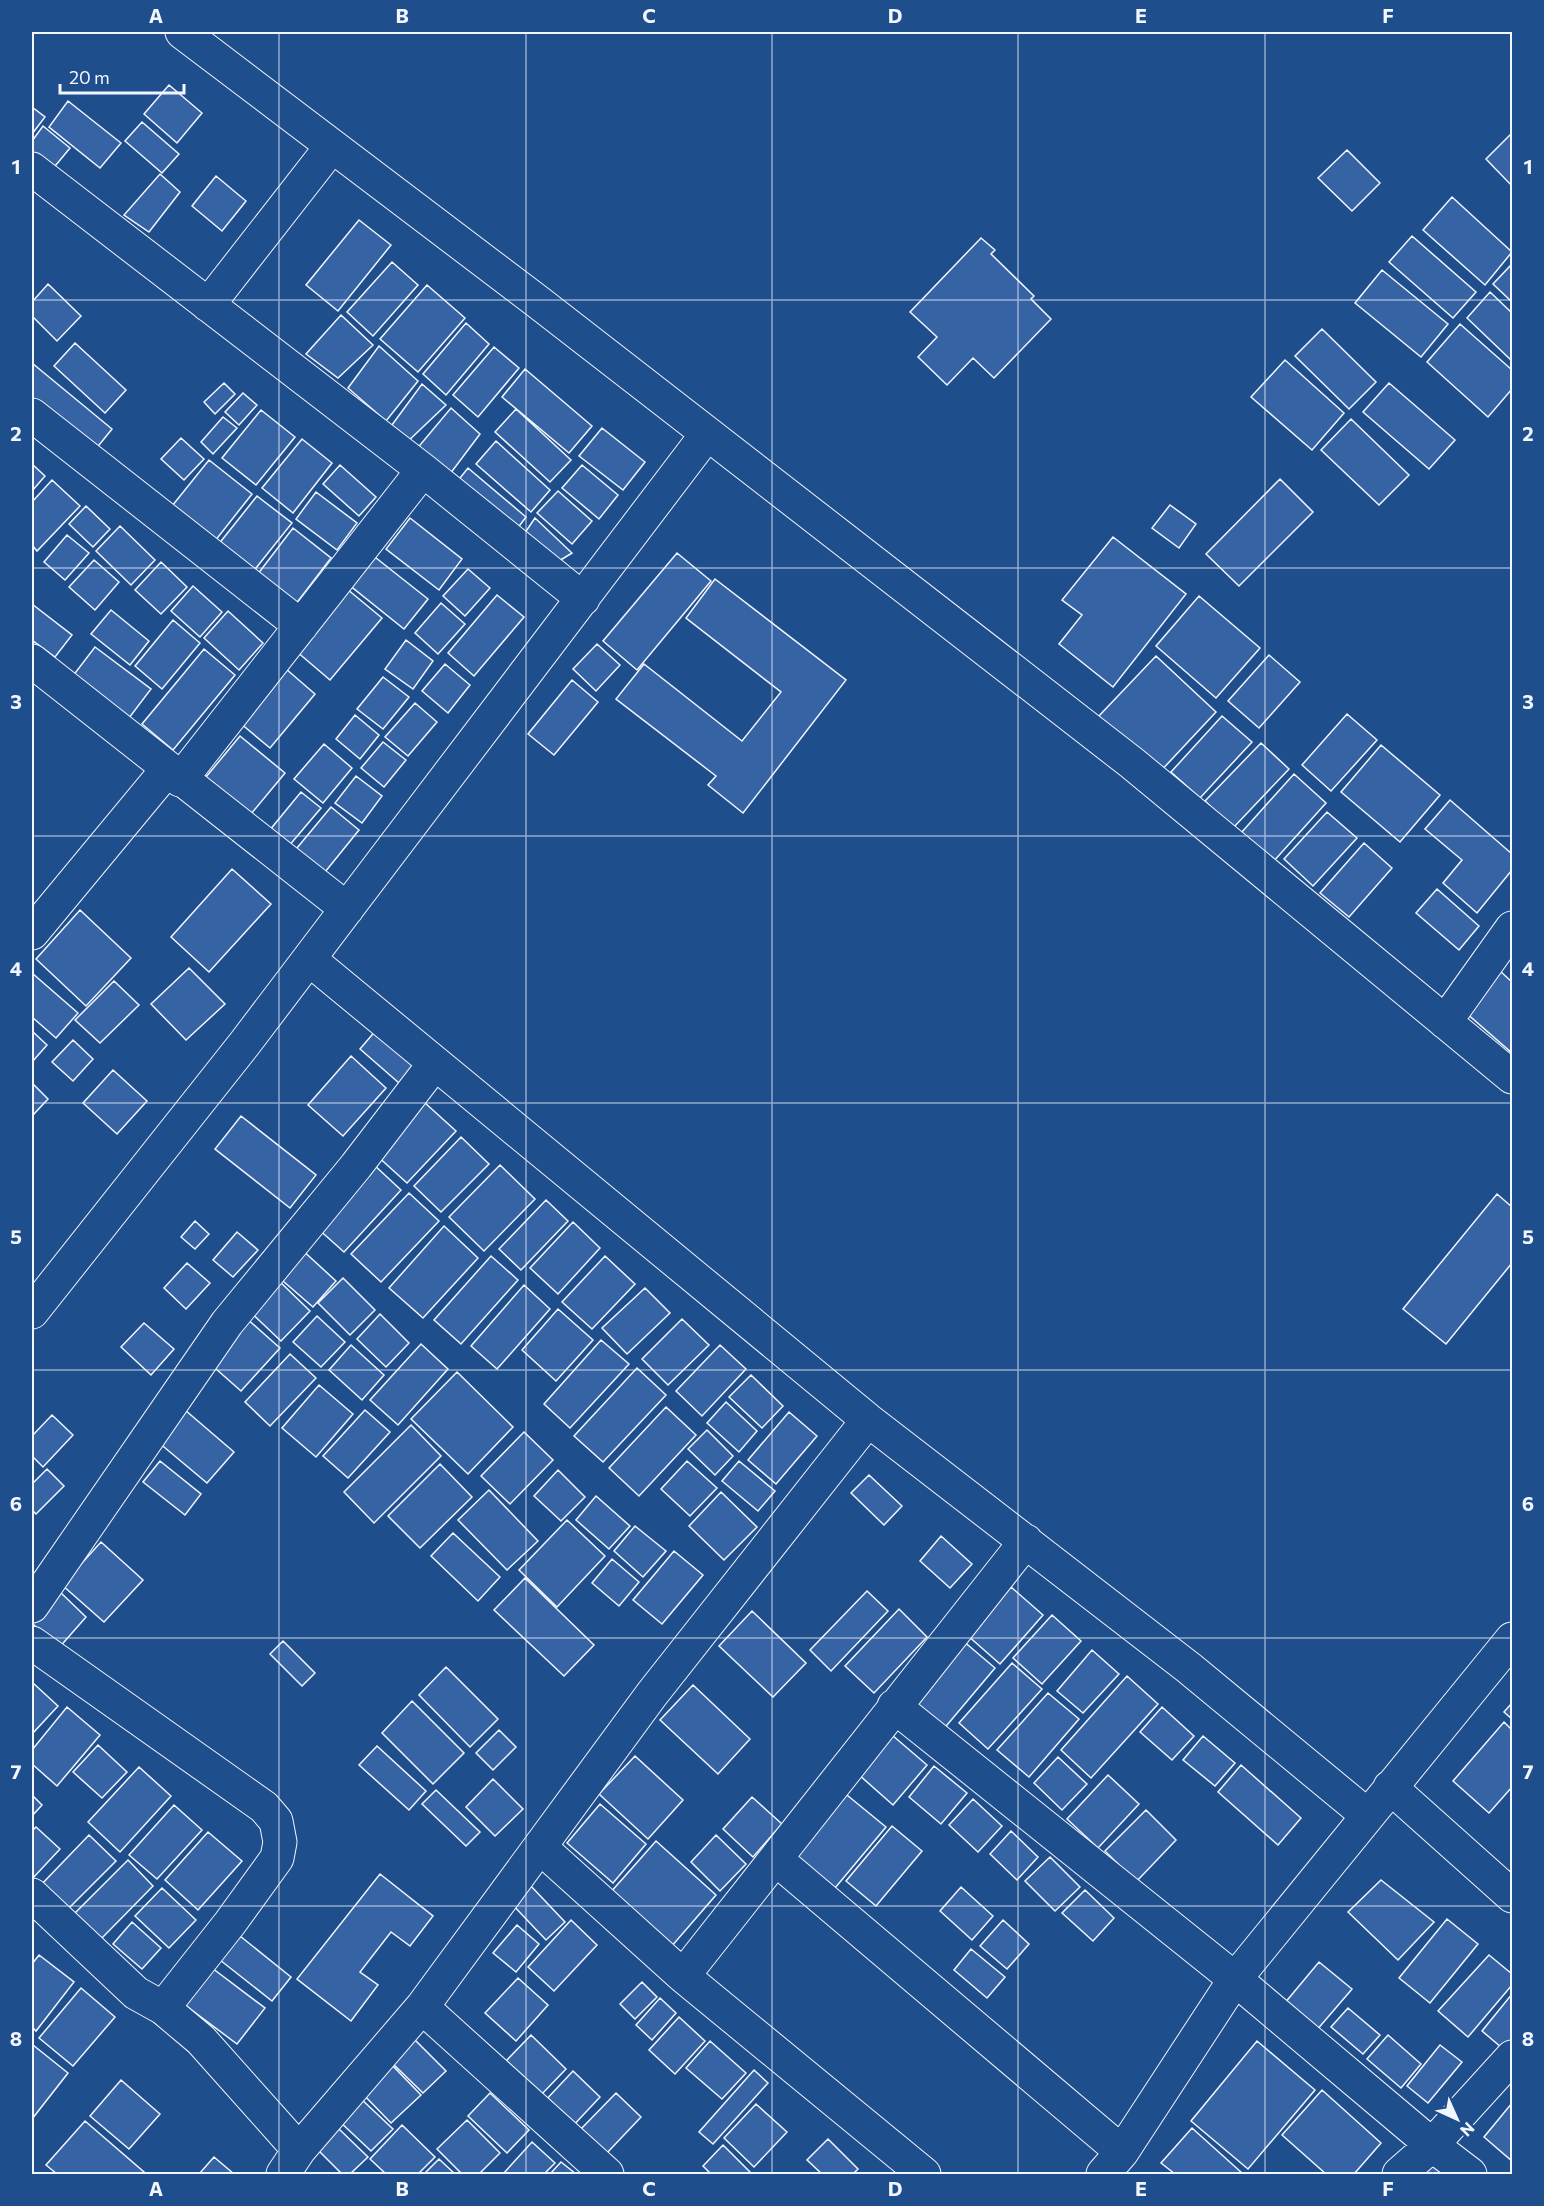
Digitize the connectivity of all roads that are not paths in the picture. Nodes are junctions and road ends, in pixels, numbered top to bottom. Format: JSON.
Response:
{"nodes":[{"id":1,"x":182,"y":32,"type":"edge"},
{"id":2,"x":332,"y":146,"type":"junction"},
{"id":3,"x":32,"y":169,"type":"edge"},
{"id":4,"x":208,"y":305,"type":"junction"},
{"id":5,"x":32,"y":415,"type":"edge"},
{"id":6,"x":708,"y":434,"type":"junction"},
{"id":7,"x":423,"y":470,"type":"junction"},
{"id":8,"x":583,"y":599,"type":"junction"},
{"id":9,"x":301,"y":626,"type":"junction"},
{"id":10,"x":32,"y":661,"type":"edge"},
{"id":11,"x":174,"y":775,"type":"junction"},
{"id":12,"x":347,"y":909,"type":"junction"},
{"id":13,"x":1512,"y":928,"type":"edge"},
{"id":14,"x":32,"y":933,"type":"edge"},
{"id":15,"x":309,"y":959,"type":"junction"},
{"id":16,"x":1445,"y":1022,"type":"junction"},
{"id":17,"x":435,"y":1063,"type":"junction"},
{"id":18,"x":1512,"y":1077,"type":"edge"},
{"id":19,"x":32,"y":1312,"type":"edge"},
{"id":20,"x":868,"y":1420,"type":"junction"},
{"id":21,"x":1026,"y":1541,"type":"junction"},
{"id":22,"x":32,"y":1606,"type":"edge"},
{"id":23,"x":1512,"y":1639,"type":"edge"},
{"id":24,"x":32,"y":1643,"type":"edge"},
{"id":25,"x":894,"y":1706,"type":"junction"},
{"id":26,"x":1390,"y":1787,"type":"junction"},
{"id":27,"x":1367,"y":1815,"type":"junction"},
{"id":28,"x":540,"y":1847,"type":"junction"},
{"id":29,"x":777,"y":1860,"type":"junction"},
{"id":30,"x":32,"y":1895,"type":"edge"},
{"id":31,"x":1512,"y":1896,"type":"edge"},
{"id":32,"x":683,"y":1977,"type":"junction"},
{"id":33,"x":1235,"y":1979,"type":"junction"},
{"id":34,"x":422,"y":2007,"type":"junction"},
{"id":35,"x":163,"y":2008,"type":"junction"},
{"id":36,"x":1512,"y":2057,"type":"edge"},
{"id":37,"x":1432,"y":2145,"type":"junction"},
{"id":38,"x":1112,"y":2163,"type":"edge"},
{"id":39,"x":293,"y":2166,"type":"edge"},
{"id":40,"x":607,"y":2175,"type":"edge"},
{"id":41,"x":924,"y":2175,"type":"edge"},
{"id":42,"x":1399,"y":2175,"type":"edge"},
{"id":43,"x":1470,"y":2175,"type":"edge"}],
"edges":[{"from":1,"to":2,"type":"street"},
{"from":2,"to":4,"type":"street"},
{"from":2,"to":6,"type":"street"},
{"from":3,"to":4,"type":"street"},
{"from":4,"to":7,"type":"street"},
{"from":5,"to":9,"type":"street"},
{"from":6,"to":8,"type":"street"},
{"from":6,"to":16,"type":"street"},
{"from":7,"to":8,"type":"street"},
{"from":7,"to":9,"type":"street"},
{"from":8,"to":12,"type":"street"},
{"from":9,"to":11,"type":"street"},
{"from":10,"to":11,"type":"street"},
{"from":11,"to":12,"type":"street"},
{"from":11,"to":14,"type":"street"},
{"from":12,"to":15,"type":"street"},
{"from":13,"to":16,"type":"street"},
{"from":15,"to":17,"type":"street"},
{"from":15,"to":19,"type":"street"},
{"from":16,"to":18,"type":"street"},
{"from":17,"to":20,"type":"street"},
{"from":17,"to":22,"type":"street"},
{"from":20,"to":21,"type":"street"},
{"from":20,"to":28,"type":"street"},
{"from":21,"to":25,"type":"street"},
{"from":21,"to":27,"type":"street"},
{"from":23,"to":26,"type":"street"},
{"from":24,"to":35,"type":"street"},
{"from":25,"to":29,"type":"street"},
{"from":25,"to":33,"type":"street"},
{"from":26,"to":27,"type":"street"},
{"from":26,"to":31,"type":"street"},
{"from":27,"to":33,"type":"street"},
{"from":28,"to":32,"type":"street"},
{"from":28,"to":34,"type":"street"},
{"from":29,"to":32,"type":"street"},
{"from":29,"to":38,"type":"street"},
{"from":30,"to":35,"type":"street"},
{"from":32,"to":41,"type":"street"},
{"from":33,"to":37,"type":"street"},
{"from":33,"to":38,"type":"street"},
{"from":34,"to":39,"type":"street"},
{"from":34,"to":40,"type":"street"},
{"from":35,"to":39,"type":"street"},
{"from":36,"to":37,"type":"street"},
{"from":37,"to":42,"type":"street"},
{"from":37,"to":43,"type":"street"}]}
